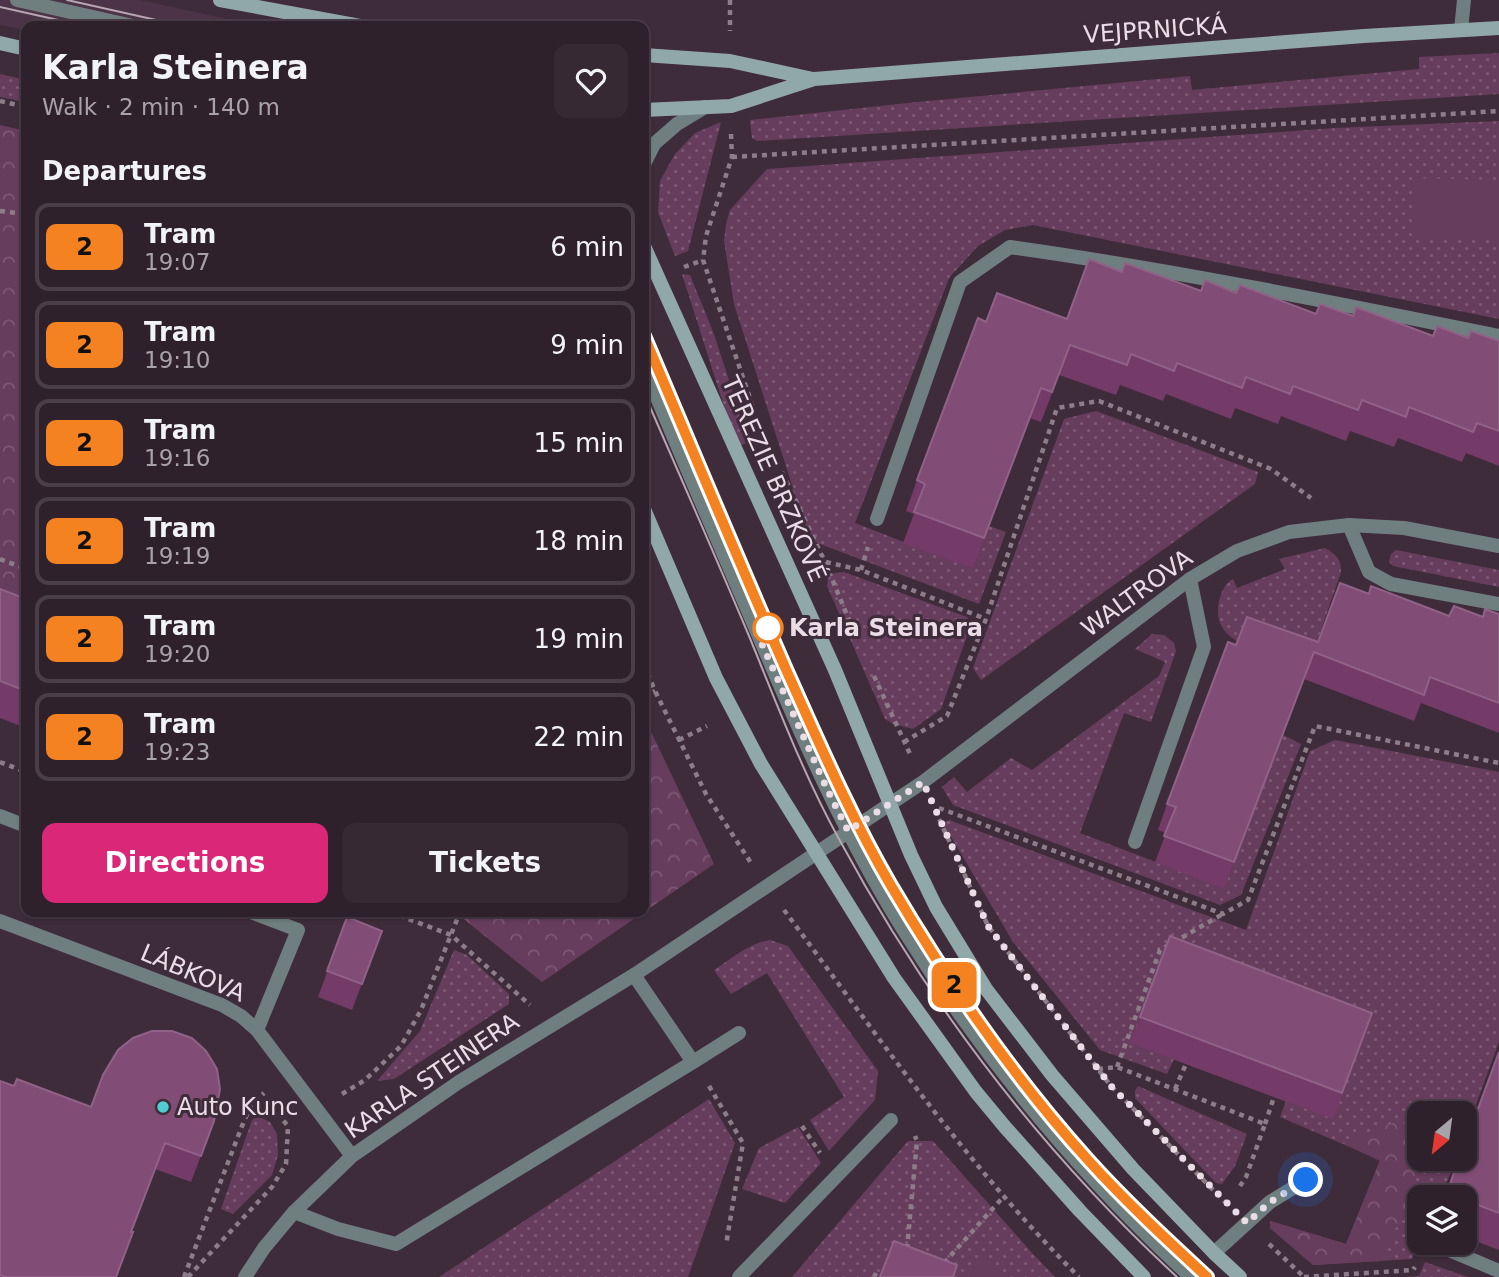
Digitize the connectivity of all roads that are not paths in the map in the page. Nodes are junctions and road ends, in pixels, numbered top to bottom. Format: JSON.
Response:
{"nodes":[{"id":1,"x":17,"y":0,"type":"edge"},
{"id":2,"x":220,"y":0,"type":"edge"},
{"id":3,"x":1464,"y":0,"type":"edge"},
{"id":4,"x":111,"y":21,"type":"edge"},
{"id":5,"x":333,"y":21,"type":"edge"},
{"id":6,"x":1499,"y":29,"type":"edge"},
{"id":7,"x":1461,"y":30,"type":"junction"},
{"id":8,"x":0,"y":43,"type":"edge"},
{"id":9,"x":21,"y":48,"type":"edge"},
{"id":10,"x":649,"y":55,"type":"edge"},
{"id":11,"x":814,"y":79,"type":"junction"},
{"id":12,"x":705,"y":107,"type":"junction"},
{"id":13,"x":649,"y":110,"type":"edge"},
{"id":14,"x":649,"y":154,"type":"edge"},
{"id":15,"x":649,"y":256,"type":"edge"},
{"id":16,"x":1499,"y":336,"type":"edge"},
{"id":17,"x":649,"y":378,"type":"edge"},
{"id":18,"x":877,"y":519,"type":"dead end"},
{"id":19,"x":649,"y":521,"type":"edge"},
{"id":20,"x":1349,"y":524,"type":"junction"},
{"id":21,"x":1499,"y":546,"type":"edge"},
{"id":22,"x":1190,"y":579,"type":"junction"},
{"id":23,"x":1499,"y":604,"type":"edge"},
{"id":24,"x":890,"y":804,"type":"junction"},
{"id":25,"x":0,"y":816,"type":"edge"},
{"id":26,"x":21,"y":824,"type":"edge"},
{"id":27,"x":848,"y":831,"type":"junction"},
{"id":28,"x":1135,"y":842,"type":"dead end"},
{"id":29,"x":816,"y":853,"type":"junction"},
{"id":30,"x":264,"y":917,"type":"edge"},
{"id":31,"x":0,"y":921,"type":"edge"},
{"id":32,"x":634,"y":975,"type":"junction"},
{"id":33,"x":257,"y":1030,"type":"junction"},
{"id":34,"x":739,"y":1033,"type":"dead end"},
{"id":35,"x":692,"y":1062,"type":"junction"},
{"id":36,"x":891,"y":1120,"type":"dead end"},
{"id":37,"x":352,"y":1156,"type":"junction"},
{"id":38,"x":1306,"y":1180,"type":"dead end"},
{"id":39,"x":293,"y":1212,"type":"junction"},
{"id":40,"x":1214,"y":1253,"type":"junction"},
{"id":41,"x":1461,"y":1255,"type":"edge"},
{"id":42,"x":1499,"y":1271,"type":"edge"},
{"id":43,"x":245,"y":1277,"type":"edge"},
{"id":44,"x":739,"y":1277,"type":"edge"},
{"id":45,"x":1144,"y":1277,"type":"edge"},
{"id":46,"x":1191,"y":1277,"type":"edge"},
{"id":47,"x":1240,"y":1277,"type":"edge"}],
"edges":[{"from":1,"to":4,"type":"street"},
{"from":2,"to":5,"type":"street"},
{"from":3,"to":7,"type":"street"},
{"from":6,"to":7,"type":"street","name":"VEJPRNICKÁ"},
{"from":7,"to":11,"type":"street","name":"VEJPRNICKÁ"},
{"from":8,"to":9,"type":"street"},
{"from":10,"to":11,"type":"street","name":"VEJPRNICKÁ"},
{"from":11,"to":12,"type":"street","name":"VEJPRNICKÁ"},
{"from":12,"to":13,"type":"street","name":"VEJPRNICKÁ"},
{"from":12,"to":14,"type":"street"},
{"from":15,"to":24,"type":"street","name":"TEREZIE BRZKOVÉ"},
{"from":16,"to":18,"type":"street"},
{"from":17,"to":27,"type":"street"},
{"from":19,"to":29,"type":"street"},
{"from":20,"to":21,"type":"street","name":"WALTROVA"},
{"from":20,"to":22,"type":"street","name":"WALTROVA"},
{"from":20,"to":23,"type":"street"},
{"from":22,"to":24,"type":"street","name":"WALTROVA"},
{"from":22,"to":28,"type":"street"},
{"from":24,"to":27,"type":"street","name":"WALTROVA"},
{"from":24,"to":40,"type":"street","name":"TEREZIE BRZKOVÉ"},
{"from":25,"to":26,"type":"street"},
{"from":27,"to":29,"type":"street","name":"KARLA STEINERA"},
{"from":27,"to":46,"type":"street"},
{"from":29,"to":32,"type":"street","name":"KARLA STEINERA"},
{"from":29,"to":45,"type":"street"},
{"from":30,"to":33,"type":"street"},
{"from":31,"to":33,"type":"street","name":"LÁBKOVA"},
{"from":32,"to":35,"type":"street"},
{"from":32,"to":37,"type":"street","name":"KARLA STEINERA"},
{"from":33,"to":37,"type":"street","name":"LÁBKOVA"},
{"from":34,"to":35,"type":"street"},
{"from":35,"to":39,"type":"street"},
{"from":36,"to":44,"type":"street"},
{"from":37,"to":39,"type":"street","name":"KARLA STEINERA"},
{"from":38,"to":40,"type":"street"},
{"from":39,"to":43,"type":"street","name":"KARLA STEINERA"},
{"from":40,"to":47,"type":"street","name":"TEREZIE BRZKOVÉ"},
{"from":41,"to":42,"type":"street"}]}
